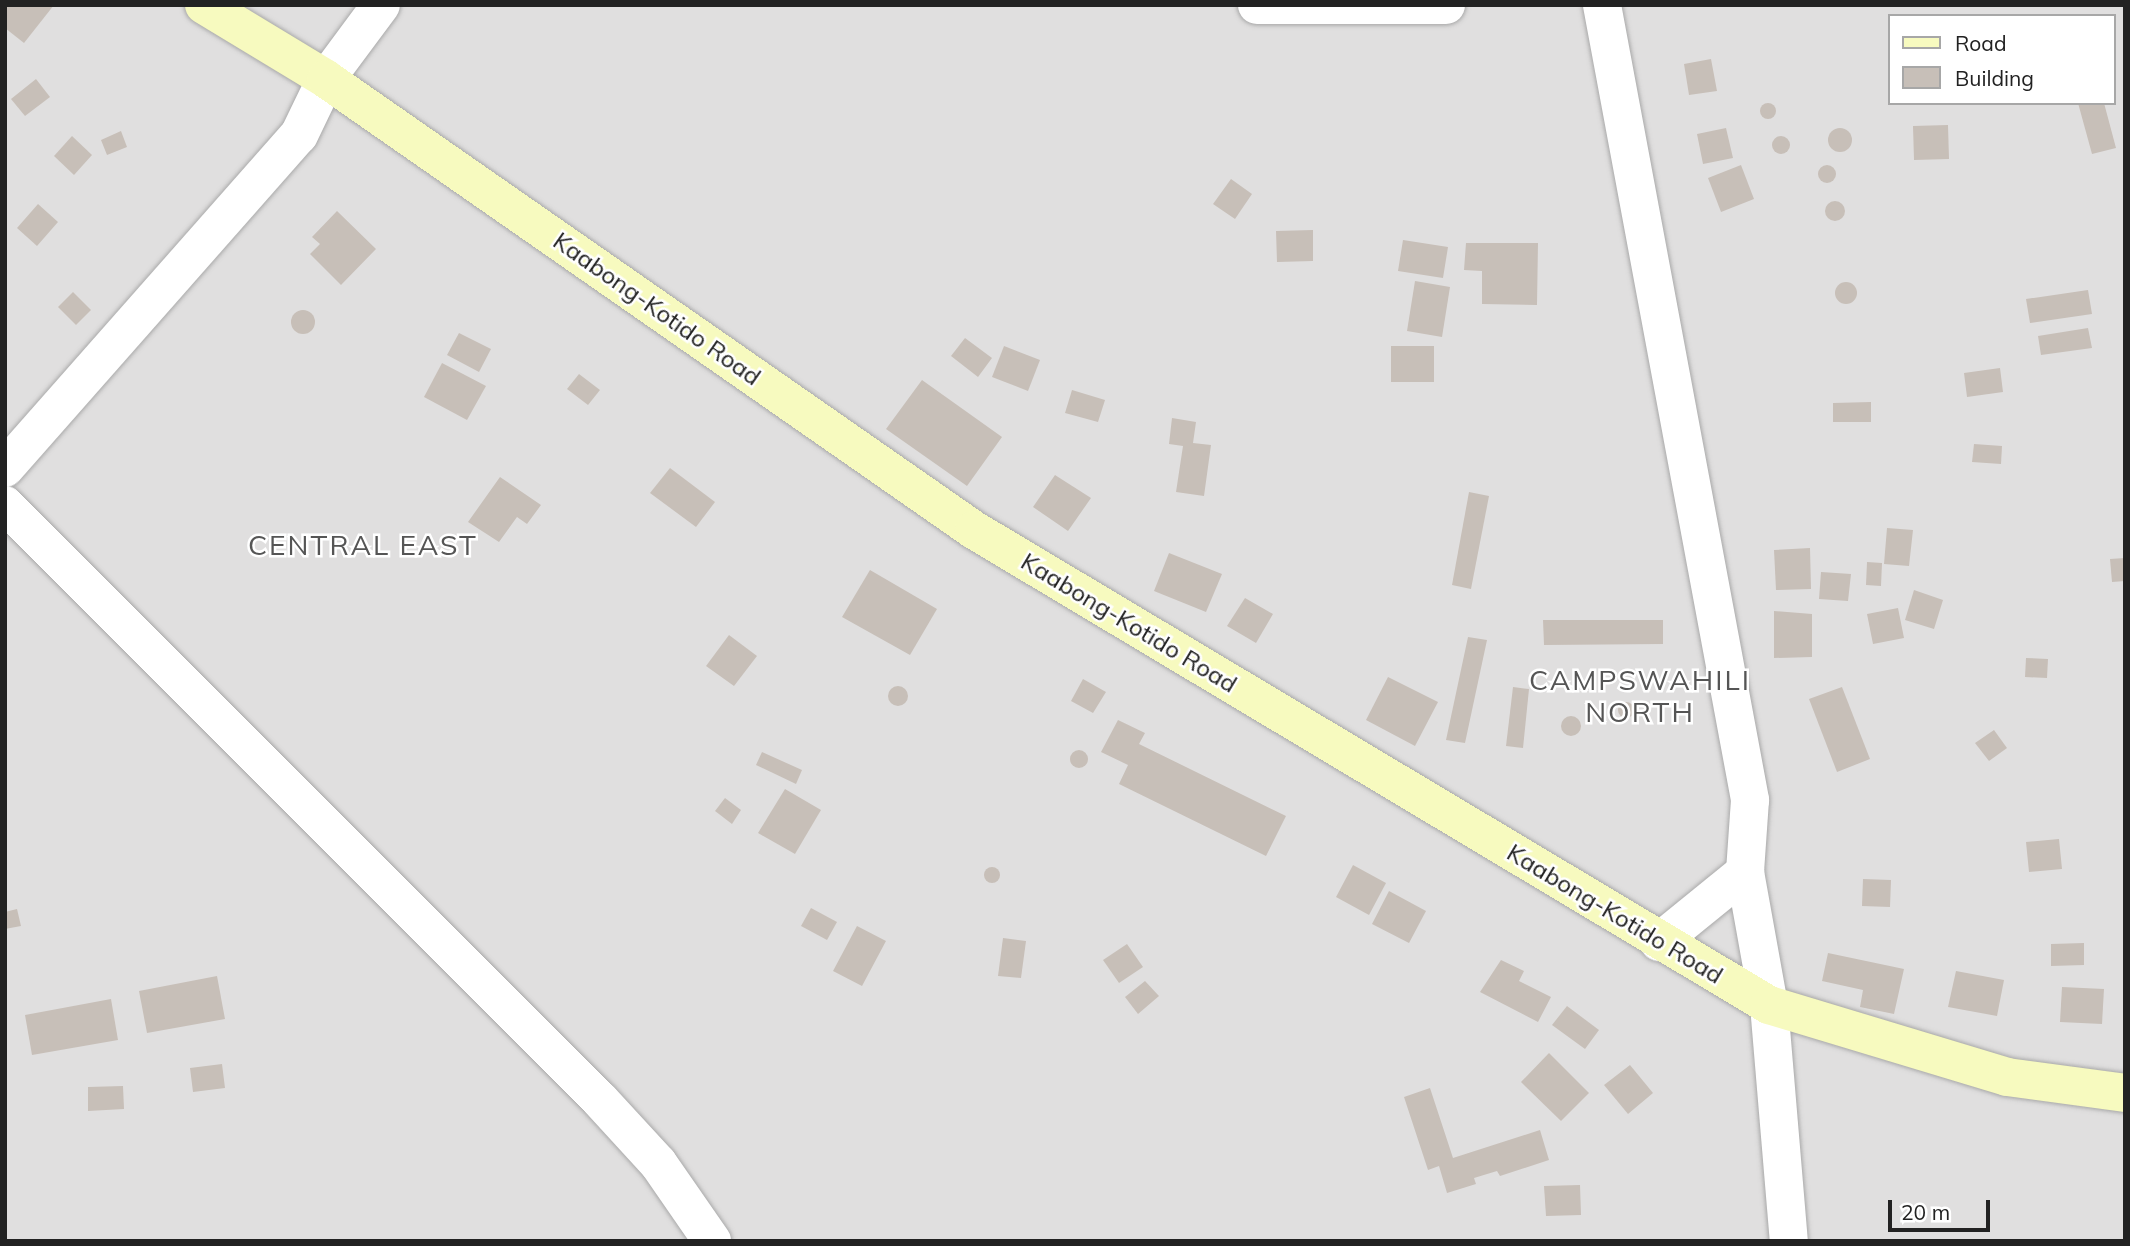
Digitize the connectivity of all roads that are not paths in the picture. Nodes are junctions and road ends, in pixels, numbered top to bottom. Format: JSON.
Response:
{"nodes":[{"id":1,"x":204,"y":5,"type":"edge"},
{"id":2,"x":381,"y":5,"type":"edge"},
{"id":3,"x":1257,"y":5,"type":"edge"},
{"id":4,"x":1446,"y":5,"type":"edge"},
{"id":5,"x":1602,"y":5,"type":"edge"},
{"id":6,"x":326,"y":79,"type":"junction"},
{"id":7,"x":5,"y":467,"type":"edge"},
{"id":8,"x":5,"y":505,"type":"edge"},
{"id":9,"x":1745,"y":872,"type":"junction"},
{"id":10,"x":1659,"y":942,"type":"junction"},
{"id":11,"x":1769,"y":1005,"type":"junction"},
{"id":12,"x":2125,"y":1093,"type":"edge"},
{"id":13,"x":712,"y":1241,"type":"edge"},
{"id":14,"x":1789,"y":1241,"type":"edge"}],
"edges":[{"from":1,"to":6,"type":"main road","name":"Kaabong-Kotido Road"},
{"from":2,"to":6,"type":"street"},
{"from":3,"to":4,"type":"street"},
{"from":5,"to":9,"type":"street"},
{"from":6,"to":7,"type":"street"},
{"from":6,"to":10,"type":"main road","name":"Kaabong-Kotido Road"},
{"from":8,"to":13,"type":"street"},
{"from":9,"to":10,"type":"street"},
{"from":9,"to":11,"type":"street"},
{"from":10,"to":11,"type":"main road","name":"Kaabong-Kotido Road"},
{"from":11,"to":12,"type":"main road","name":"Kaabong-Kotido Road"},
{"from":11,"to":14,"type":"street"}]}
